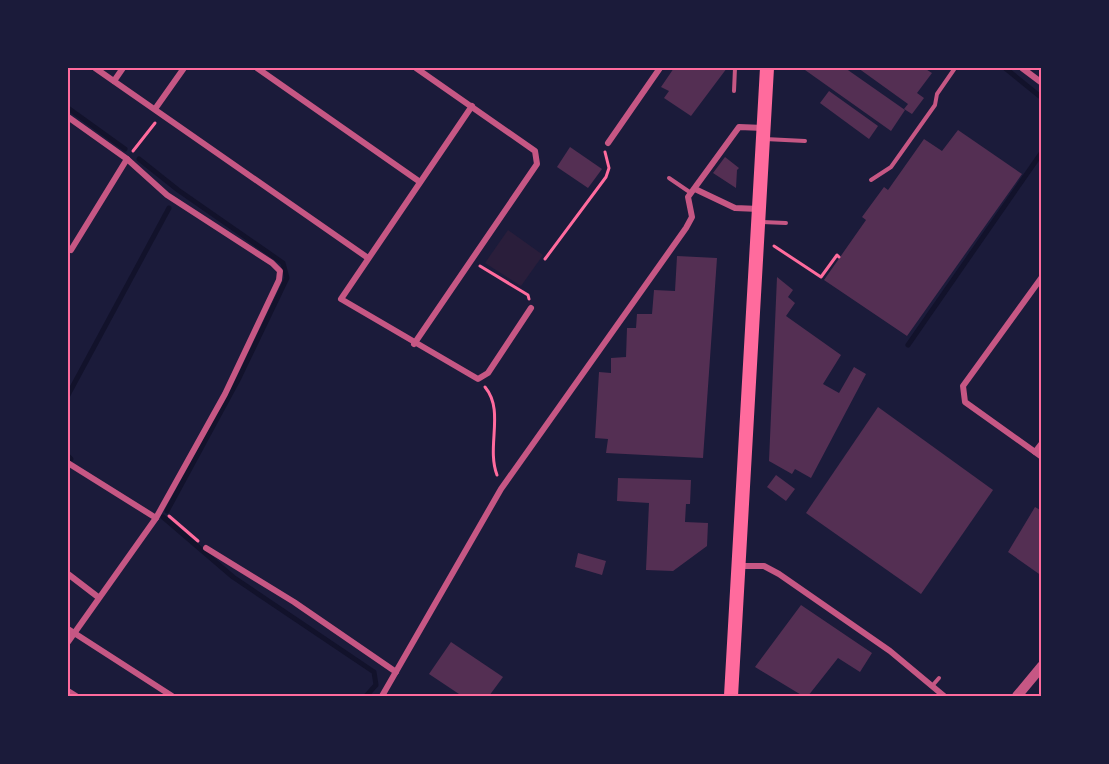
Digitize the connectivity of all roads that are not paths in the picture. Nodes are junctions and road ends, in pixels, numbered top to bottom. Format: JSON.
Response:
{"nodes":[{"id":1,"x":95,"y":68,"type":"edge"},
{"id":2,"x":123,"y":68,"type":"edge"},
{"id":3,"x":184,"y":68,"type":"edge"},
{"id":4,"x":257,"y":68,"type":"edge"},
{"id":5,"x":416,"y":68,"type":"edge"},
{"id":6,"x":660,"y":68,"type":"edge"},
{"id":7,"x":735,"y":68,"type":"edge"},
{"id":8,"x":767,"y":68,"type":"edge"},
{"id":9,"x":955,"y":68,"type":"edge"},
{"id":10,"x":1022,"y":68,"type":"edge"},
{"id":11,"x":114,"y":81,"type":"junction"},
{"id":12,"x":1041,"y":83,"type":"edge"},
{"id":13,"x":734,"y":91,"type":"dead end"},
{"id":14,"x":472,"y":106,"type":"junction"},
{"id":15,"x":154,"y":109,"type":"junction"},
{"id":16,"x":68,"y":117,"type":"edge"},
{"id":17,"x":765,"y":134,"type":"junction"},
{"id":18,"x":805,"y":141,"type":"dead end"},
{"id":19,"x":608,"y":142,"type":"road end"},
{"id":20,"x":127,"y":159,"type":"junction"},
{"id":21,"x":669,"y":178,"type":"dead end"},
{"id":22,"x":871,"y":180,"type":"dead end"},
{"id":23,"x":420,"y":182,"type":"junction"},
{"id":24,"x":693,"y":191,"type":"junction"},
{"id":25,"x":759,"y":215,"type":"junction"},
{"id":26,"x":786,"y":223,"type":"dead end"},
{"id":27,"x":71,"y":250,"type":"dead end"},
{"id":28,"x":368,"y":258,"type":"junction"},
{"id":29,"x":1041,"y":277,"type":"edge"},
{"id":30,"x":531,"y":308,"type":"road end"},
{"id":31,"x":414,"y":344,"type":"junction"},
{"id":32,"x":1041,"y":443,"type":"edge"},
{"id":33,"x":1035,"y":452,"type":"junction"},
{"id":34,"x":1041,"y":457,"type":"edge"},
{"id":35,"x":68,"y":463,"type":"edge"},
{"id":36,"x":156,"y":518,"type":"junction"},
{"id":37,"x":206,"y":548,"type":"road end"},
{"id":38,"x":738,"y":566,"type":"junction"},
{"id":39,"x":68,"y":574,"type":"edge"},
{"id":40,"x":98,"y":597,"type":"junction"},
{"id":41,"x":71,"y":631,"type":"edge"},
{"id":42,"x":68,"y":642,"type":"edge"},
{"id":43,"x":1041,"y":666,"type":"edge"},
{"id":44,"x":400,"y":670,"type":"junction"},
{"id":45,"x":939,"y":678,"type":"dead end"},
{"id":46,"x":932,"y":686,"type":"junction"},
{"id":47,"x":68,"y":691,"type":"edge"},
{"id":48,"x":76,"y":696,"type":"edge"},
{"id":49,"x":172,"y":696,"type":"edge"},
{"id":50,"x":381,"y":696,"type":"edge"},
{"id":51,"x":731,"y":696,"type":"edge"},
{"id":52,"x":944,"y":696,"type":"edge"},
{"id":53,"x":1017,"y":696,"type":"edge"}],
"edges":[{"from":1,"to":11,"type":"street"},
{"from":2,"to":11,"type":"street"},
{"from":3,"to":15,"type":"street"},
{"from":4,"to":23,"type":"street"},
{"from":5,"to":14,"type":"street"},
{"from":6,"to":19,"type":"street"},
{"from":7,"to":13,"type":"lane"},
{"from":8,"to":17,"type":"highway"},
{"from":9,"to":22,"type":"lane"},
{"from":10,"to":12,"type":"street"},
{"from":11,"to":15,"type":"street"},
{"from":14,"to":23,"type":"street"},
{"from":14,"to":31,"type":"street"},
{"from":15,"to":28,"type":"street"},
{"from":16,"to":20,"type":"street"},
{"from":17,"to":18,"type":"lane"},
{"from":17,"to":24,"type":"street"},
{"from":17,"to":25,"type":"highway"},
{"from":20,"to":27,"type":"street"},
{"from":20,"to":36,"type":"street"},
{"from":21,"to":24,"type":"lane"},
{"from":23,"to":28,"type":"street"},
{"from":24,"to":25,"type":"street"},
{"from":24,"to":44,"type":"street"},
{"from":25,"to":26,"type":"lane"},
{"from":25,"to":38,"type":"highway"},
{"from":28,"to":31,"type":"street"},
{"from":29,"to":33,"type":"street"},
{"from":30,"to":31,"type":"street"},
{"from":32,"to":33,"type":"street"},
{"from":33,"to":34,"type":"street"},
{"from":35,"to":36,"type":"street"},
{"from":36,"to":40,"type":"street"},
{"from":37,"to":44,"type":"street"},
{"from":38,"to":46,"type":"street"},
{"from":38,"to":51,"type":"highway"},
{"from":39,"to":40,"type":"street"},
{"from":40,"to":41,"type":"street"},
{"from":41,"to":42,"type":"street"},
{"from":41,"to":49,"type":"street"},
{"from":43,"to":53,"type":"street"},
{"from":44,"to":50,"type":"street"},
{"from":45,"to":46,"type":"lane"},
{"from":46,"to":52,"type":"street"},
{"from":47,"to":48,"type":"street"}]}
